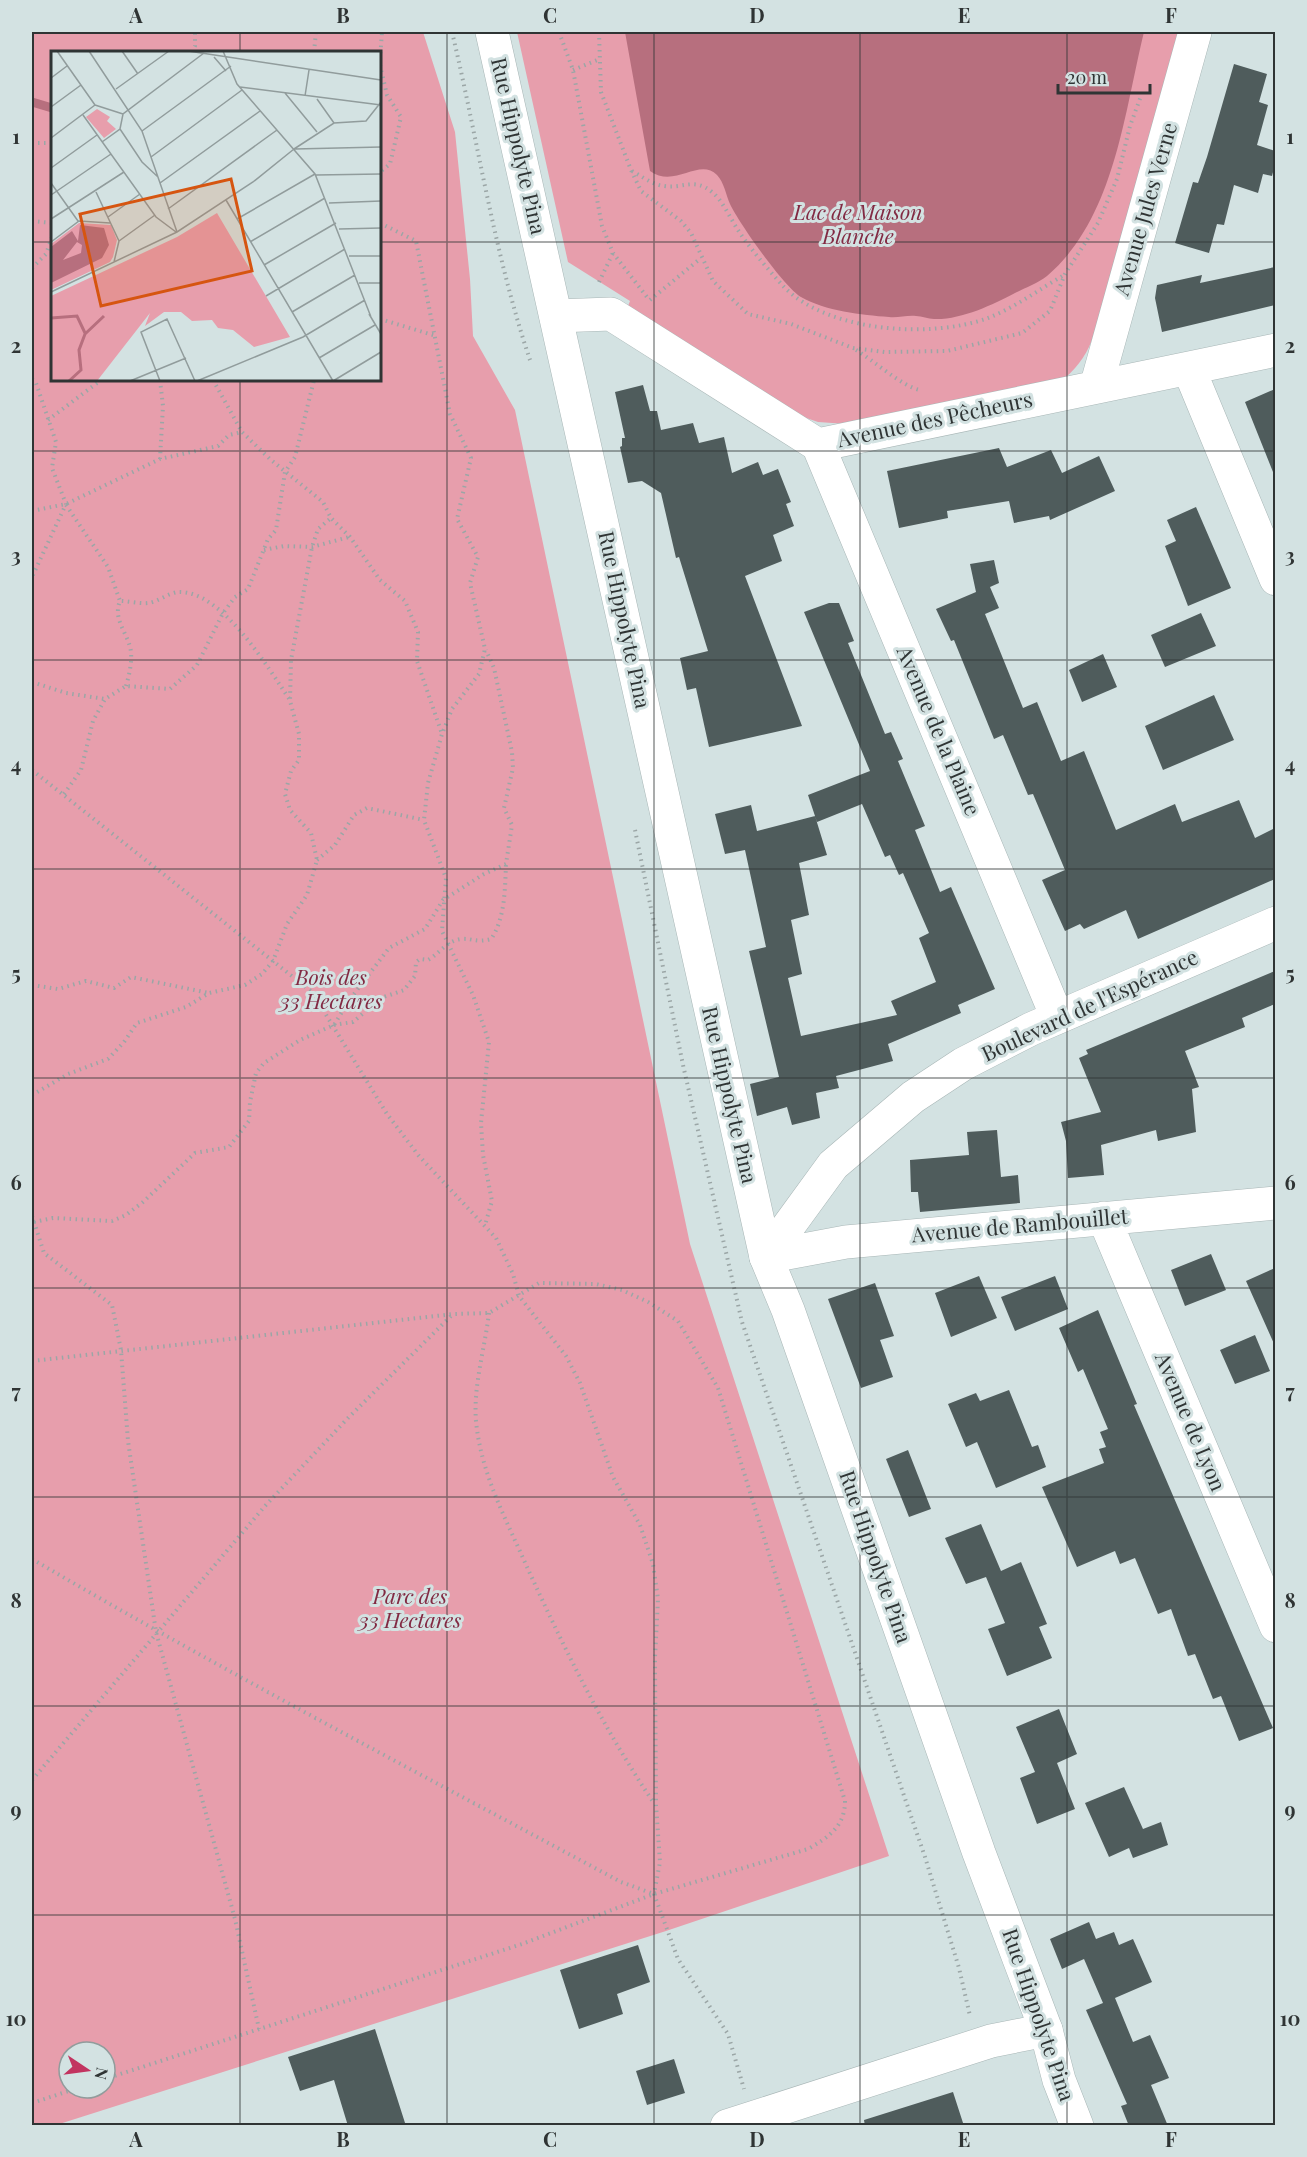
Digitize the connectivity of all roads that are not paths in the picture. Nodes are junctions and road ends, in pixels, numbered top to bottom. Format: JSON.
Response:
{"nodes":[{"id":1,"x":492,"y":32,"type":"edge"},
{"id":2,"x":1196,"y":32,"type":"edge"},
{"id":3,"x":556,"y":316,"type":"junction"},
{"id":4,"x":1275,"y":350,"type":"edge"},
{"id":5,"x":1189,"y":369,"type":"junction"},
{"id":6,"x":1096,"y":387,"type":"junction"},
{"id":7,"x":818,"y":445,"type":"junction"},
{"id":8,"x":1275,"y":579,"type":"edge"},
{"id":9,"x":1275,"y":923,"type":"edge"},
{"id":10,"x":1057,"y":1017,"type":"junction"},
{"id":11,"x":1275,"y":1203,"type":"edge"},
{"id":12,"x":1104,"y":1218,"type":"junction"},
{"id":13,"x":766,"y":1257,"type":"junction"},
{"id":14,"x":1275,"y":1626,"type":"edge"},
{"id":15,"x":1046,"y":2030,"type":"junction"},
{"id":16,"x":745,"y":2123,"type":"edge"},
{"id":17,"x":1077,"y":2126,"type":"edge"}],
"edges":[{"from":1,"to":3,"type":"street","name":"Rue Hippolyte Pina"},
{"from":2,"to":6,"type":"street","name":"Avenue Jules Verne"},
{"from":3,"to":7,"type":"street","name":"Avenue des Pêcheurs"},
{"from":3,"to":13,"type":"street","name":"Rue Hippolyte Pina"},
{"from":4,"to":5,"type":"street","name":"Avenue des Pêcheurs"},
{"from":5,"to":6,"type":"street","name":"Avenue des Pêcheurs"},
{"from":5,"to":8,"type":"street"},
{"from":6,"to":7,"type":"street","name":"Avenue des Pêcheurs"},
{"from":7,"to":10,"type":"street","name":"Avenue de la Plaine"},
{"from":9,"to":10,"type":"street","name":"Boulevard de l'Espérance"},
{"from":10,"to":13,"type":"street","name":"Boulevard de l'Espérance"},
{"from":11,"to":12,"type":"street","name":"Avenue de Rambouillet"},
{"from":12,"to":13,"type":"street","name":"Avenue de Rambouillet"},
{"from":12,"to":14,"type":"street","name":"Avenue de Lyon"},
{"from":13,"to":15,"type":"street","name":"Rue Hippolyte Pina"},
{"from":15,"to":16,"type":"street"},
{"from":15,"to":17,"type":"street","name":"Rue Hippolyte Pina"}]}
